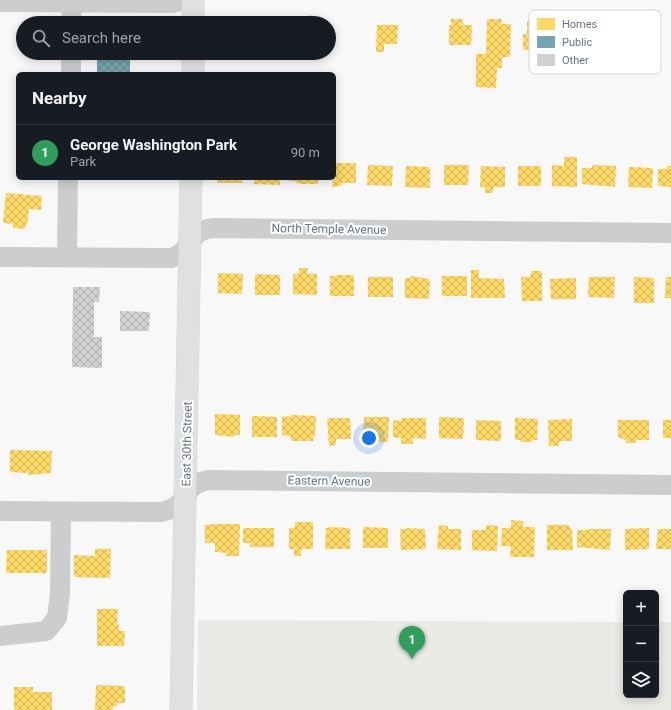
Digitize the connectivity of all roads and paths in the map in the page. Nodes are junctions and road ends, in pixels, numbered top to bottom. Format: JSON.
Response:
{"nodes":[{"id":1,"x":183,"y":0,"type":"edge"},
{"id":2,"x":194,"y":0,"type":"edge"},
{"id":3,"x":0,"y":2,"type":"edge"},
{"id":4,"x":71,"y":3,"type":"junction"},
{"id":5,"x":72,"y":16,"type":"edge"},
{"id":6,"x":193,"y":16,"type":"edge"},
{"id":7,"x":71,"y":60,"type":"edge"},
{"id":8,"x":193,"y":60,"type":"edge"},
{"id":9,"x":70,"y":72,"type":"edge"},
{"id":10,"x":193,"y":72,"type":"edge"},
{"id":11,"x":68,"y":180,"type":"edge"},
{"id":12,"x":191,"y":180,"type":"edge"},
{"id":13,"x":671,"y":233,"type":"edge"},
{"id":14,"x":191,"y":239,"type":"junction"},
{"id":15,"x":0,"y":257,"type":"edge"},
{"id":16,"x":67,"y":257,"type":"junction"},
{"id":17,"x":671,"y":485,"type":"edge"},
{"id":18,"x":186,"y":492,"type":"junction"},
{"id":19,"x":0,"y":511,"type":"edge"},
{"id":20,"x":61,"y":512,"type":"junction"},
{"id":21,"x":0,"y":636,"type":"edge"},
{"id":22,"x":181,"y":710,"type":"edge"}],
"edges":[{"from":1,"to":4,"type":"street"},
{"from":2,"to":6,"type":"main road"},
{"from":3,"to":4,"type":"street"},
{"from":4,"to":5,"type":"street"},
{"from":7,"to":9,"type":"street"},
{"from":8,"to":10,"type":"main road"},
{"from":11,"to":16,"type":"street"},
{"from":12,"to":14,"type":"main road","name":"East 30th Street"},
{"from":13,"to":14,"type":"street","name":"North Temple Avenue"},
{"from":14,"to":16,"type":"street","name":"North Temple Avenue"},
{"from":14,"to":18,"type":"main road","name":"East 30th Street"},
{"from":15,"to":16,"type":"street","name":"North Temple Avenue"},
{"from":17,"to":18,"type":"street","name":"Eastern Avenue"},
{"from":18,"to":20,"type":"street","name":"Eastern Avenue"},
{"from":18,"to":22,"type":"main road","name":"East 30th Street"},
{"from":19,"to":20,"type":"street","name":"Eastern Avenue"},
{"from":20,"to":21,"type":"street"}]}
